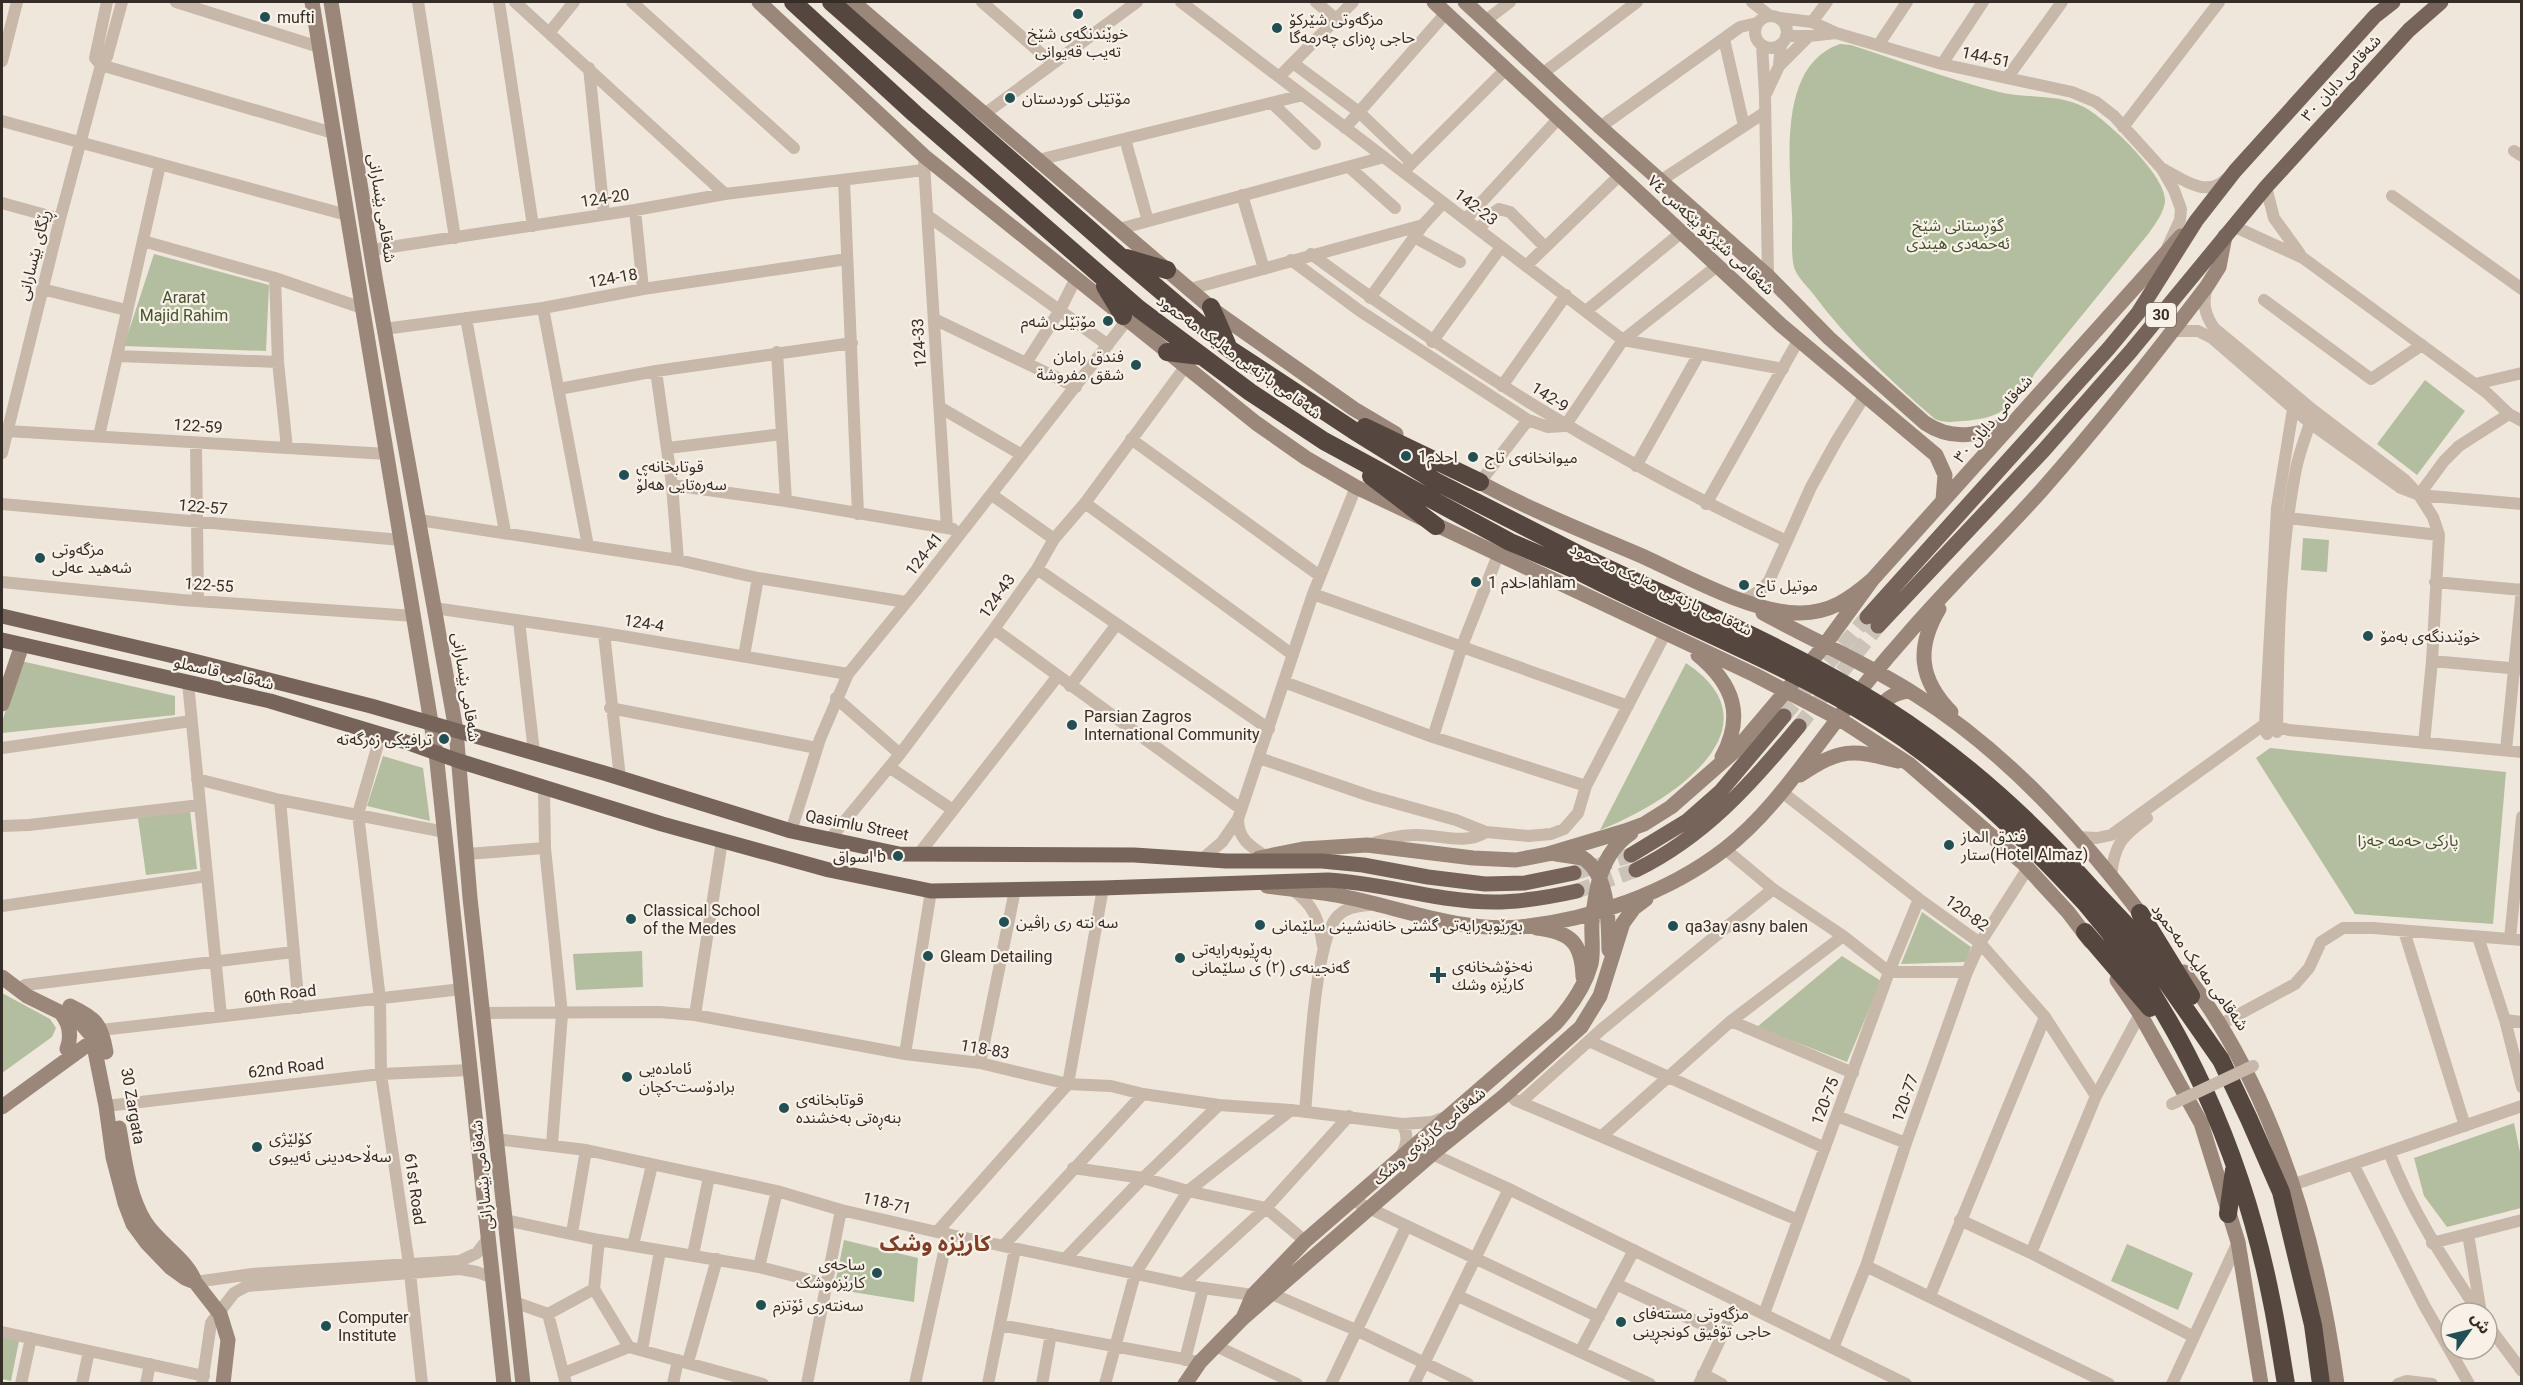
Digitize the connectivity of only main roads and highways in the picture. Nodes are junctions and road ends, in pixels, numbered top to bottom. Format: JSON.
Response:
{"nodes":[{"id":1,"x":312,"y":2,"type":"edge"},
{"id":2,"x":331,"y":2,"type":"edge"},
{"id":3,"x":759,"y":2,"type":"edge"},
{"id":4,"x":794,"y":2,"type":"edge"},
{"id":5,"x":831,"y":2,"type":"edge"},
{"id":6,"x":853,"y":2,"type":"edge"},
{"id":7,"x":1434,"y":2,"type":"edge"},
{"id":8,"x":1465,"y":2,"type":"edge"},
{"id":9,"x":2393,"y":2,"type":"edge"},
{"id":10,"x":2441,"y":2,"type":"edge"},
{"id":11,"x":913,"y":72,"type":"junction"},
{"id":12,"x":935,"y":91,"type":"junction"},
{"id":13,"x":894,"y":94,"type":"junction"},
{"id":14,"x":915,"y":114,"type":"junction"},
{"id":15,"x":2196,"y":221,"type":"junction"},
{"id":16,"x":2229,"y":231,"type":"junction"},
{"id":17,"x":1120,"y":256,"type":"junction"},
{"id":18,"x":1167,"y":270,"type":"junction"},
{"id":19,"x":1097,"y":272,"type":"junction"},
{"id":20,"x":1768,"y":276,"type":"junction"},
{"id":21,"x":375,"y":277,"type":"junction"},
{"id":22,"x":358,"y":279,"type":"junction"},
{"id":23,"x":1750,"y":296,"type":"junction"},
{"id":24,"x":1797,"y":306,"type":"junction"},
{"id":25,"x":1211,"y":307,"type":"junction"},
{"id":26,"x":1125,"y":318,"type":"junction"},
{"id":27,"x":1781,"y":325,"type":"junction"},
{"id":28,"x":1228,"y":348,"type":"junction"},
{"id":29,"x":1167,"y":352,"type":"junction"},
{"id":30,"x":1202,"y":356,"type":"junction"},
{"id":31,"x":1301,"y":396,"type":"junction"},
{"id":32,"x":2012,"y":422,"type":"junction"},
{"id":33,"x":1323,"y":441,"type":"junction"},
{"id":34,"x":1479,"y":482,"type":"junction"},
{"id":35,"x":1943,"y":500,"type":"junction"},
{"id":36,"x":1436,"y":526,"type":"junction"},
{"id":37,"x":1582,"y":564,"type":"junction"},
{"id":38,"x":1872,"y":580,"type":"junction"},
{"id":39,"x":1954,"y":584,"type":"junction"},
{"id":40,"x":1743,"y":601,"type":"junction"},
{"id":41,"x":2,"y":616,"type":"edge"},
{"id":42,"x":1777,"y":620,"type":"junction"},
{"id":43,"x":2,"y":640,"type":"edge"},
{"id":44,"x":1682,"y":642,"type":"junction"},
{"id":45,"x":22,"y":645,"type":"junction"},
{"id":46,"x":1824,"y":646,"type":"junction"},
{"id":47,"x":1876,"y":672,"type":"junction"},
{"id":48,"x":1755,"y":675,"type":"junction"},
{"id":49,"x":1785,"y":691,"type":"junction"},
{"id":50,"x":1910,"y":691,"type":"junction"},
{"id":51,"x":2,"y":704,"type":"edge"},
{"id":52,"x":1784,"y":716,"type":"tunnel mouth"},
{"id":53,"x":1838,"y":718,"type":"junction"},
{"id":54,"x":432,"y":724,"type":"junction"},
{"id":55,"x":1799,"y":726,"type":"tunnel mouth"},
{"id":56,"x":456,"y":730,"type":"junction"},
{"id":57,"x":1874,"y":741,"type":"junction"},
{"id":58,"x":436,"y":753,"type":"junction"},
{"id":59,"x":459,"y":761,"type":"junction"},
{"id":60,"x":1909,"y":764,"type":"junction"},
{"id":61,"x":2012,"y":770,"type":"junction"},
{"id":62,"x":1714,"y":771,"type":"junction"},
{"id":63,"x":1786,"y":787,"type":"junction"},
{"id":64,"x":1644,"y":824,"type":"junction"},
{"id":65,"x":1548,"y":854,"type":"junction"},
{"id":66,"x":1631,"y":855,"type":"tunnel mouth"},
{"id":67,"x":1263,"y":858,"type":"junction"},
{"id":68,"x":1636,"y":870,"type":"tunnel mouth"},
{"id":69,"x":1574,"y":873,"type":"tunnel mouth"},
{"id":70,"x":1599,"y":880,"type":"junction"},
{"id":71,"x":1240,"y":883,"type":"junction"},
{"id":72,"x":1669,"y":883,"type":"junction"},
{"id":73,"x":1577,"y":891,"type":"tunnel mouth"},
{"id":74,"x":470,"y":898,"type":"junction"},
{"id":75,"x":2091,"y":898,"type":"junction"},
{"id":76,"x":453,"y":900,"type":"junction"},
{"id":77,"x":1601,"y":910,"type":"junction"},
{"id":78,"x":2140,"y":912,"type":"junction"},
{"id":79,"x":1520,"y":927,"type":"junction"},
{"id":80,"x":2085,"y":932,"type":"junction"},
{"id":81,"x":1610,"y":962,"type":"junction"},
{"id":82,"x":2,"y":976,"type":"edge"},
{"id":83,"x":1583,"y":983,"type":"junction"},
{"id":84,"x":60,"y":1012,"type":"junction"},
{"id":85,"x":95,"y":1034,"type":"junction"},
{"id":86,"x":67,"y":1049,"type":"junction"},
{"id":87,"x":2222,"y":1060,"type":"junction"},
{"id":88,"x":2191,"y":1063,"type":"junction"},
{"id":89,"x":2,"y":1098,"type":"edge"},
{"id":90,"x":1466,"y":1100,"type":"junction"},
{"id":91,"x":2,"y":1107,"type":"edge"},
{"id":92,"x":1479,"y":1116,"type":"junction"},
{"id":93,"x":2234,"y":1165,"type":"junction"},
{"id":94,"x":2286,"y":1189,"type":"junction"},
{"id":95,"x":2228,"y":1214,"type":"junction"},
{"id":96,"x":2305,"y":1227,"type":"joint"},
{"id":97,"x":1244,"y":1318,"type":"junction"},
{"id":98,"x":223,"y":1383,"type":"edge"},
{"id":99,"x":504,"y":1383,"type":"edge"},
{"id":100,"x":524,"y":1383,"type":"edge"},
{"id":101,"x":1185,"y":1383,"type":"edge"},
{"id":102,"x":2261,"y":1383,"type":"edge"},
{"id":103,"x":2286,"y":1383,"type":"edge"},
{"id":104,"x":2321,"y":1383,"type":"edge"},
{"id":105,"x":2337,"y":1383,"type":"edge"}],
"edges":[{"from":1,"to":22,"type":"main road","name":"شەقامی بێسارانی"},
{"from":2,"to":21,"type":"main road","name":"شەقامی بێسارانی"},
{"from":3,"to":26,"type":"main road"},
{"from":4,"to":13,"type":"highway","name":"شەقامی بازنەیی مەلیک مەحمود"},
{"from":5,"to":11,"type":"highway","name":"شەقامی بازنەیی مەلیک مەحمود"},
{"from":6,"to":18,"type":"main road"},
{"from":7,"to":23,"type":"main road","name":"شەقامی شێرکۆ بێکەس ٧٤"},
{"from":8,"to":20,"type":"main road","name":"شەقامی شێرکۆ بێکەس ٧٤"},
{"from":9,"to":15,"type":"main road","name":"شەقامی دابان ٣٠","number":"30"},
{"from":10,"to":16,"type":"main road","name":"شەقامی دابان ٣٠","number":"30"},
{"from":11,"to":12,"type":"highway","name":"شەقامی بازنەیی مەلیک مەحمود"},
{"from":11,"to":13,"type":"highway"},
{"from":12,"to":14,"type":"highway"},
{"from":12,"to":17,"type":"highway","name":"شەقامی بازنەیی مەلیک مەحمود"},
{"from":13,"to":14,"type":"highway","name":"شەقامی بازنەیی مەلیک مەحمود"},
{"from":14,"to":19,"type":"highway","name":"شەقامی بازنەیی مەلیک مەحمود"},
{"from":15,"to":16,"type":"main road","name":"شەقامی دابان ٣٠","number":"30"},
{"from":15,"to":32,"type":"main road","name":"شەقامی دابان ٣٠","number":"30"},
{"from":16,"to":39,"type":"main road","number":"30"},
{"from":17,"to":18,"type":"highway"},
{"from":17,"to":28,"type":"highway","name":"شەقامی بازنەیی مەلیک مەحمود"},
{"from":18,"to":25,"type":"main road"},
{"from":19,"to":26,"type":"highway"},
{"from":19,"to":30,"type":"highway","name":"شەقامی بازنەیی مەلیک مەحمود"},
{"from":20,"to":23,"type":"main road"},
{"from":20,"to":24,"type":"main road","name":"شەقامی شێرکۆ بێکەس ٧٤"},
{"from":21,"to":22,"type":"main road"},
{"from":21,"to":56,"type":"main road","name":"شەقامی بێسارانی"},
{"from":22,"to":54,"type":"main road","name":"شەقامی بێسارانی"},
{"from":23,"to":27,"type":"main road","name":"شەقامی شێرکۆ بێکەس ٧٤"},
{"from":24,"to":27,"type":"main road"},
{"from":24,"to":32,"type":"main road","name":"شەقامی شێرکۆ بێکەس ٧٤"},
{"from":25,"to":28,"type":"highway"},
{"from":25,"to":34,"type":"main road"},
{"from":26,"to":29,"type":"main road"},
{"from":27,"to":35,"type":"main road","name":"شەقامی شێرکۆ بێکەس ٧٤"},
{"from":28,"to":31,"type":"highway","name":"شەقامی بازنەیی مەلیک مەحمود"},
{"from":29,"to":30,"type":"highway"},
{"from":29,"to":36,"type":"main road"},
{"from":30,"to":33,"type":"highway","name":"شەقامی بازنەیی مەلیک مەحمود"},
{"from":31,"to":34,"type":"highway"},
{"from":31,"to":37,"type":"highway","name":"شەقامی بازنەیی مەلیک مەحمود"},
{"from":32,"to":35,"type":"main road","name":"شەقامی دابان ٣٠","number":"30"},
{"from":33,"to":36,"type":"highway"},
{"from":33,"to":37,"type":"highway","name":"شەقامی بازنەیی مەلیک مەحمود"},
{"from":34,"to":40,"type":"main road"},
{"from":35,"to":38,"type":"main road","name":"شەقامی دابان ٣٠","number":"30"},
{"from":36,"to":44,"type":"main road"},
{"from":37,"to":75,"type":"highway","name":"شەقامی بازنەیی مەلیک مەحمود","bridge":true},
{"from":38,"to":40,"type":"main road"},
{"from":38,"to":46,"type":"main road","name":"شەقامی دابان ٣٠","number":"30"},
{"from":39,"to":47,"type":"main road","number":"30"},
{"from":39,"to":61,"type":"main road"},
{"from":40,"to":42,"type":"main road","name":"شەقامی مەلیک مەحمود"},
{"from":41,"to":54,"type":"main road","name":"شەقامی قاسملو"},
{"from":42,"to":46,"type":"main road","name":"شەقامی مەلیک مەحمود"},
{"from":42,"to":48,"type":"main road"},
{"from":43,"to":45,"type":"main road","name":"شەقامی قاسملو"},
{"from":44,"to":48,"type":"main road"},
{"from":44,"to":62,"type":"main road"},
{"from":45,"to":51,"type":"main road"},
{"from":45,"to":58,"type":"main road","name":"شەقامی قاسملو"},
{"from":46,"to":47,"type":"main road","name":"شەقامی مەلیک مەحمود"},
{"from":46,"to":49,"type":"main road","name":"شەقامی دابان ٣٠"},
{"from":47,"to":50,"type":"main road","name":"شەقامی مەلیک مەحمود"},
{"from":47,"to":53,"type":"main road"},
{"from":48,"to":49,"type":"main road"},
{"from":49,"to":53,"type":"main road"},
{"from":49,"to":62,"type":"main road","name":"شەقامی دابان ٣٠"},
{"from":50,"to":57,"type":"main road"},
{"from":50,"to":61,"type":"main road","name":"شەقامی مەلیک مەحمود"},
{"from":52,"to":66,"type":"main road"},
{"from":53,"to":57,"type":"main road"},
{"from":53,"to":63,"type":"main road"},
{"from":54,"to":56,"type":"main road","name":"Qasimlu Street"},
{"from":54,"to":58,"type":"main road","name":"شەقامی بێسارانی"},
{"from":55,"to":68,"type":"main road"},
{"from":56,"to":59,"type":"main road","name":"شەقامی بێسارانی"},
{"from":56,"to":67,"type":"main road","name":"Qasimlu Street"},
{"from":57,"to":60,"type":"main road"},
{"from":58,"to":59,"type":"main road"},
{"from":58,"to":76,"type":"main road","name":"شەقامی بێسارانی"},
{"from":59,"to":71,"type":"main road"},
{"from":59,"to":74,"type":"main road","name":"شەقامی بێسارانی"},
{"from":60,"to":63,"type":"main road"},
{"from":60,"to":80,"type":"main road"},
{"from":61,"to":78,"type":"main road","name":"شەقامی مەلیک مەحمود"},
{"from":62,"to":64,"type":"main road","name":"شەقامی دابان ٣٠"},
{"from":63,"to":72,"type":"main road"},
{"from":64,"to":65,"type":"main road"},
{"from":64,"to":70,"type":"main road"},
{"from":65,"to":67,"type":"main road"},
{"from":65,"to":70,"type":"main road"},
{"from":67,"to":69,"type":"main road","name":"Qasimlu Street"},
{"from":70,"to":77,"type":"main road"},
{"from":71,"to":73,"type":"main road"},
{"from":71,"to":79,"type":"main road"},
{"from":72,"to":77,"type":"main road"},
{"from":72,"to":81,"type":"main road","name":"شەقامی کارێزەی وشک"},
{"from":74,"to":76,"type":"main road"},
{"from":74,"to":100,"type":"main road","name":"شەقامی بێسارانی"},
{"from":75,"to":87,"type":"highway","name":"شەقامی بازنەیی مەلیک مەحمود"},
{"from":75,"to":88,"type":"highway","name":"شەقامی بازنەیی مەلیک مەحمود"},
{"from":76,"to":99,"type":"main road","name":"شەقامی بێسارانی"},
{"from":77,"to":79,"type":"main road"},
{"from":77,"to":81,"type":"main road"},
{"from":77,"to":83,"type":"main road","name":"شەقامی کارێزەی وشک"},
{"from":78,"to":87,"type":"highway"},
{"from":78,"to":94,"type":"main road","name":"شەقامی مەلیک مەحمود"},
{"from":79,"to":83,"type":"main road"},
{"from":80,"to":88,"type":"highway"},
{"from":80,"to":95,"type":"main road"},
{"from":81,"to":92,"type":"main road","name":"شەقامی کارێزەی وشک"},
{"from":82,"to":84,"type":"main road"},
{"from":82,"to":85,"type":"main road"},
{"from":83,"to":90,"type":"main road","name":"شەقامی کارێزەی وشک"},
{"from":84,"to":85,"type":"main road"},
{"from":84,"to":86,"type":"main road"},
{"from":85,"to":86,"type":"main road"},
{"from":85,"to":91,"type":"main road"},
{"from":85,"to":98,"type":"main road","name":"30 Zargata"},
{"from":86,"to":89,"type":"main road"},
{"from":87,"to":94,"type":"highway","name":"شەقامی بازنەیی مەلیک مەحمود"},
{"from":88,"to":93,"type":"highway","name":"شەقامی بازنەیی مەلیک مەحمود"},
{"from":90,"to":92,"type":"main road"},
{"from":90,"to":97,"type":"main road","name":"شەقامی کارێزەی وشک"},
{"from":92,"to":97,"type":"main road","name":"شەقامی کارێزەی وشک"},
{"from":93,"to":95,"type":"highway"},
{"from":93,"to":103,"type":"highway","name":"شەقامی بازنەیی مەلیک مەحمود"},
{"from":94,"to":96,"type":"highway"},
{"from":94,"to":104,"type":"highway","name":"شەقامی بازنەیی مەلیک مەحمود"},
{"from":95,"to":102,"type":"main road"},
{"from":96,"to":105,"type":"main road"},
{"from":97,"to":101,"type":"main road","name":"شەقامی کارێزەی وشک"}]}
